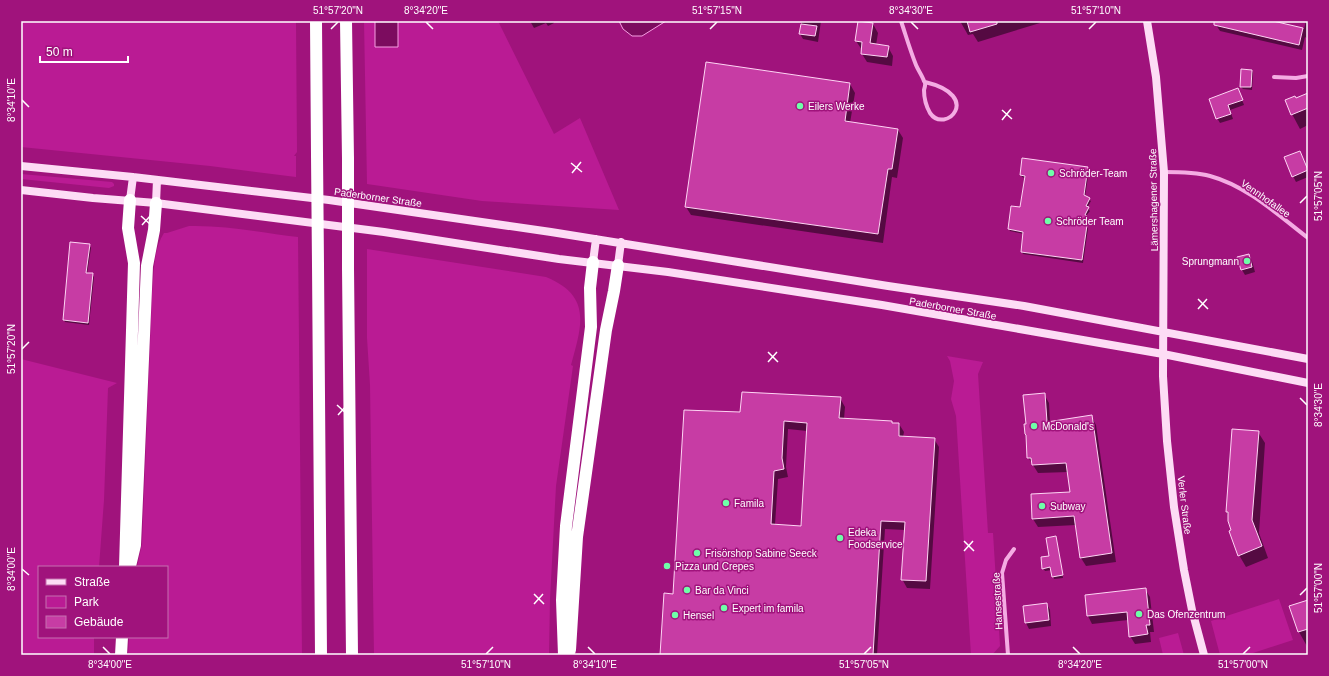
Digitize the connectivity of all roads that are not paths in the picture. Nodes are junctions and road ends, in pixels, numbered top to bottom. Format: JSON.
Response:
{"nodes":[{"id":1,"x":316,"y":21,"type":"edge"},
{"id":2,"x":346,"y":21,"type":"edge"},
{"id":3,"x":901,"y":21,"type":"edge"},
{"id":4,"x":1147,"y":21,"type":"edge"},
{"id":5,"x":1308,"y":76,"type":"edge"},
{"id":6,"x":1274,"y":77,"type":"dead end"},
{"id":7,"x":925,"y":82,"type":"junction"},
{"id":8,"x":21,"y":166,"type":"edge"},
{"id":9,"x":1164,"y":172,"type":"junction"},
{"id":10,"x":133,"y":177,"type":"junction"},
{"id":11,"x":157,"y":180,"type":"junction"},
{"id":12,"x":21,"y":190,"type":"edge"},
{"id":13,"x":130,"y":200,"type":"junction"},
{"id":14,"x":156,"y":203,"type":"junction"},
{"id":15,"x":1308,"y":238,"type":"edge"},
{"id":16,"x":596,"y":239,"type":"junction"},
{"id":17,"x":621,"y":242,"type":"junction"},
{"id":18,"x":594,"y":262,"type":"junction"},
{"id":19,"x":618,"y":265,"type":"junction"},
{"id":20,"x":1163,"y":331,"type":"junction"},
{"id":21,"x":1163,"y":354,"type":"junction"},
{"id":22,"x":1308,"y":360,"type":"edge"},
{"id":23,"x":1308,"y":383,"type":"edge"},
{"id":24,"x":1014,"y":549,"type":"dead end"},
{"id":25,"x":125,"y":566,"type":"edge"},
{"id":26,"x":130,"y":566,"type":"edge"},
{"id":27,"x":122,"y":638,"type":"edge"},
{"id":28,"x":121,"y":655,"type":"edge"},
{"id":29,"x":321,"y":655,"type":"edge"},
{"id":30,"x":352,"y":655,"type":"edge"},
{"id":31,"x":564,"y":655,"type":"edge"},
{"id":32,"x":570,"y":655,"type":"edge"},
{"id":33,"x":1008,"y":655,"type":"edge"},
{"id":34,"x":1204,"y":655,"type":"edge"}],
"edges":[{"from":1,"to":29,"type":"highway","bridge":true},
{"from":2,"to":30,"type":"highway","bridge":true},
{"from":3,"to":7,"type":"street"},
{"from":4,"to":9,"type":"main road","name":"Lämershagener Straße"},
{"from":5,"to":6,"type":"street"},
{"from":7,"to":7,"type":"street"},
{"from":8,"to":10,"type":"main road","name":"Paderborner Straße"},
{"from":9,"to":15,"type":"street","name":"Vennhofallee"},
{"from":9,"to":20,"type":"main road","name":"Lämershagener Straße"},
{"from":10,"to":11,"type":"main road","name":"Paderborner Straße"},
{"from":10,"to":13,"type":"main road"},
{"from":11,"to":14,"type":"main road"},
{"from":11,"to":16,"type":"main road","name":"Paderborner Straße"},
{"from":12,"to":13,"type":"main road","name":"Paderborner Straße"},
{"from":13,"to":14,"type":"main road","name":"Paderborner Straße"},
{"from":13,"to":25,"type":"highway"},
{"from":14,"to":18,"type":"main road","name":"Paderborner Straße"},
{"from":14,"to":26,"type":"highway"},
{"from":16,"to":17,"type":"main road","name":"Paderborner Straße"},
{"from":16,"to":18,"type":"main road"},
{"from":17,"to":19,"type":"main road"},
{"from":17,"to":20,"type":"main road","name":"Paderborner Straße"},
{"from":18,"to":19,"type":"main road","name":"Paderborner Straße"},
{"from":18,"to":31,"type":"highway"},
{"from":19,"to":21,"type":"main road","name":"Paderborner Straße"},
{"from":19,"to":32,"type":"highway"},
{"from":20,"to":21,"type":"main road","name":"Lämershagener Straße"},
{"from":20,"to":22,"type":"main road","name":"Paderborner Straße"},
{"from":21,"to":23,"type":"main road","name":"Paderborner Straße"},
{"from":21,"to":34,"type":"main road","name":"Verler Straße"},
{"from":24,"to":33,"type":"street","name":"Hansestraße"},
{"from":27,"to":28,"type":"highway"}]}
